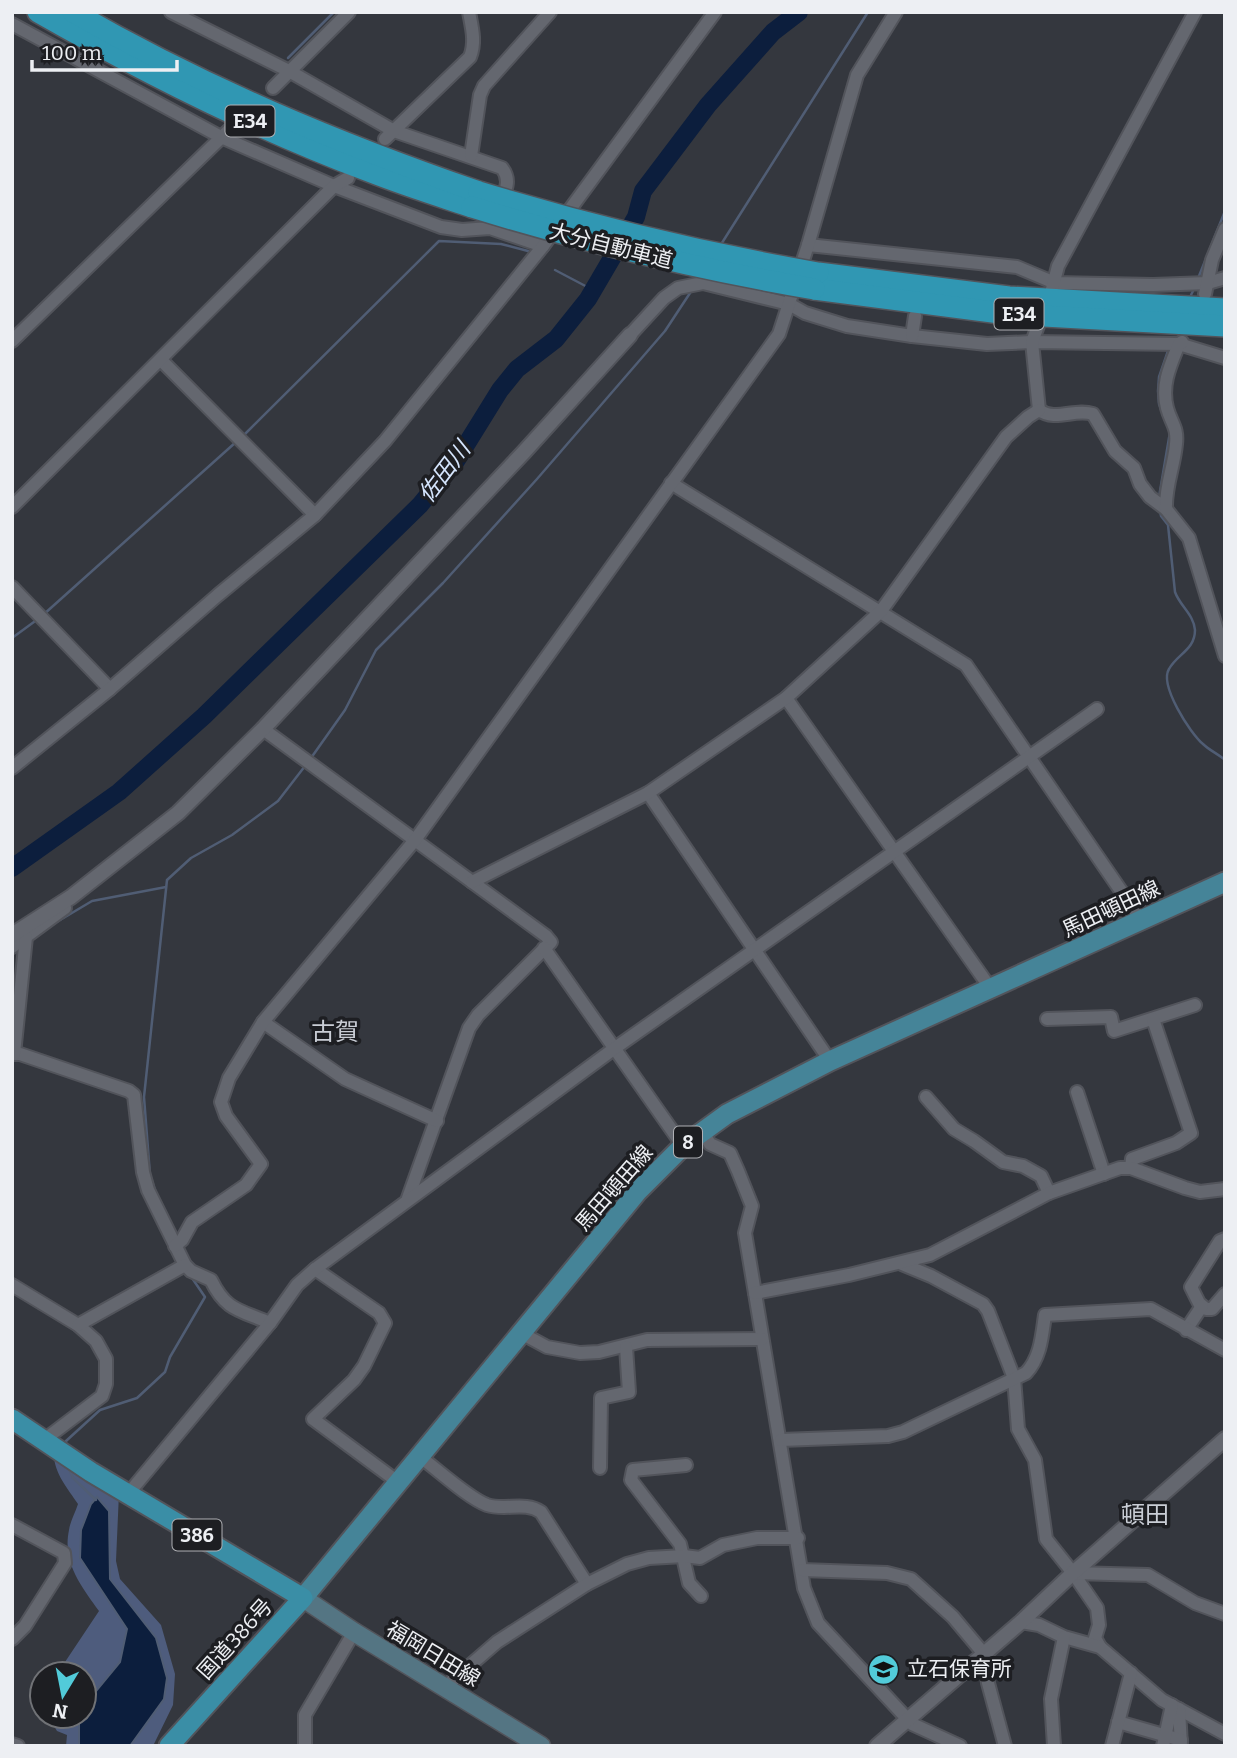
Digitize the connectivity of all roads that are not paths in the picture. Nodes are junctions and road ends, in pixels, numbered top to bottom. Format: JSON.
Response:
{"nodes":[{"id":1,"x":38,"y":12,"type":"edge"},
{"id":2,"x":73,"y":12,"type":"edge"},
{"id":3,"x":171,"y":12,"type":"edge"},
{"id":4,"x":349,"y":12,"type":"edge"},
{"id":5,"x":469,"y":12,"type":"edge"},
{"id":6,"x":550,"y":12,"type":"edge"},
{"id":7,"x":715,"y":12,"type":"edge"},
{"id":8,"x":896,"y":12,"type":"edge"},
{"id":9,"x":1195,"y":12,"type":"edge"},
{"id":10,"x":12,"y":24,"type":"edge"},
{"id":11,"x":289,"y":71,"type":"junction"},
{"id":12,"x":273,"y":88,"type":"dead end"},
{"id":13,"x":225,"y":133,"type":"junction"},
{"id":14,"x":390,"y":135,"type":"junction"},
{"id":15,"x":471,"y":156,"type":"junction"},
{"id":16,"x":348,"y":178,"type":"dead end"},
{"id":17,"x":334,"y":186,"type":"junction"},
{"id":18,"x":476,"y":200,"type":"junction"},
{"id":19,"x":490,"y":228,"type":"junction"},
{"id":20,"x":1225,"y":229,"type":"edge"},
{"id":21,"x":808,"y":245,"type":"junction"},
{"id":22,"x":543,"y":246,"type":"junction"},
{"id":23,"x":1225,"y":278,"type":"edge"},
{"id":24,"x":816,"y":281,"type":"junction"},
{"id":25,"x":1054,"y":286,"type":"junction"},
{"id":26,"x":1201,"y":286,"type":"junction"},
{"id":27,"x":789,"y":304,"type":"junction"},
{"id":28,"x":1225,"y":309,"type":"edge"},
{"id":29,"x":915,"y":316,"type":"dead end"},
{"id":30,"x":1040,"y":323,"type":"dead end"},
{"id":31,"x":1225,"y":326,"type":"edge"},
{"id":32,"x":631,"y":335,"type":"joint"},
{"id":33,"x":912,"y":336,"type":"junction"},
{"id":34,"x":12,"y":341,"type":"edge"},
{"id":35,"x":1032,"y":342,"type":"junction"},
{"id":36,"x":1177,"y":343,"type":"junction"},
{"id":37,"x":1225,"y":358,"type":"edge"},
{"id":38,"x":161,"y":360,"type":"junction"},
{"id":39,"x":1039,"y":410,"type":"junction"},
{"id":40,"x":671,"y":483,"type":"junction"},
{"id":41,"x":12,"y":507,"type":"edge"},
{"id":42,"x":1162,"y":507,"type":"junction"},
{"id":43,"x":315,"y":515,"type":"junction"},
{"id":44,"x":12,"y":587,"type":"edge"},
{"id":45,"x":881,"y":611,"type":"junction"},
{"id":46,"x":1225,"y":656,"type":"edge"},
{"id":47,"x":110,"y":689,"type":"junction"},
{"id":48,"x":786,"y":698,"type":"junction"},
{"id":49,"x":1097,"y":709,"type":"dead end"},
{"id":50,"x":263,"y":729,"type":"junction"},
{"id":51,"x":1030,"y":756,"type":"junction"},
{"id":52,"x":12,"y":768,"type":"edge"},
{"id":53,"x":648,"y":793,"type":"junction"},
{"id":54,"x":415,"y":840,"type":"junction"},
{"id":55,"x":895,"y":851,"type":"junction"},
{"id":56,"x":472,"y":882,"type":"junction"},
{"id":57,"x":1225,"y":882,"type":"edge"},
{"id":58,"x":1141,"y":920,"type":"junction"},
{"id":59,"x":20,"y":941,"type":"edge"},
{"id":60,"x":544,"y":948,"type":"junction"},
{"id":61,"x":756,"y":949,"type":"junction"},
{"id":62,"x":991,"y":989,"type":"junction"},
{"id":63,"x":1195,"y":1005,"type":"dead end"},
{"id":64,"x":1153,"y":1018,"type":"junction"},
{"id":65,"x":1047,"y":1019,"type":"dead end"},
{"id":66,"x":263,"y":1022,"type":"junction"},
{"id":67,"x":615,"y":1048,"type":"junction"},
{"id":68,"x":13,"y":1054,"type":"edge"},
{"id":69,"x":830,"y":1061,"type":"junction"},
{"id":70,"x":1077,"y":1092,"type":"dead end"},
{"id":71,"x":926,"y":1097,"type":"dead end"},
{"id":72,"x":437,"y":1121,"type":"junction"},
{"id":73,"x":702,"y":1131,"type":"junction"},
{"id":74,"x":683,"y":1146,"type":"junction"},
{"id":75,"x":1131,"y":1168,"type":"junction"},
{"id":76,"x":1104,"y":1174,"type":"junction"},
{"id":77,"x":1225,"y":1189,"type":"edge"},
{"id":78,"x":1049,"y":1193,"type":"junction"},
{"id":79,"x":408,"y":1198,"type":"junction"},
{"id":80,"x":1225,"y":1239,"type":"edge"},
{"id":81,"x":175,"y":1246,"type":"junction"},
{"id":82,"x":902,"y":1264,"type":"junction"},
{"id":83,"x":185,"y":1265,"type":"junction"},
{"id":84,"x":314,"y":1269,"type":"junction"},
{"id":85,"x":12,"y":1285,"type":"edge"},
{"id":86,"x":755,"y":1293,"type":"junction"},
{"id":87,"x":1225,"y":1294,"type":"edge"},
{"id":88,"x":1202,"y":1306,"type":"junction"},
{"id":89,"x":270,"y":1322,"type":"junction"},
{"id":90,"x":78,"y":1325,"type":"junction"},
{"id":91,"x":1186,"y":1330,"type":"junction"},
{"id":92,"x":521,"y":1333,"type":"junction"},
{"id":93,"x":762,"y":1339,"type":"junction"},
{"id":94,"x":626,"y":1347,"type":"junction"},
{"id":95,"x":1225,"y":1350,"type":"edge"},
{"id":96,"x":1014,"y":1378,"type":"junction"},
{"id":97,"x":12,"y":1419,"type":"edge"},
{"id":98,"x":1225,"y":1439,"type":"edge"},
{"id":99,"x":781,"y":1440,"type":"junction"},
{"id":100,"x":46,"y":1441,"type":"junction"},
{"id":101,"x":419,"y":1456,"type":"junction"},
{"id":102,"x":686,"y":1465,"type":"dead end"},
{"id":103,"x":600,"y":1468,"type":"dead end"},
{"id":104,"x":398,"y":1482,"type":"junction"},
{"id":105,"x":128,"y":1494,"type":"junction"},
{"id":106,"x":12,"y":1525,"type":"edge"},
{"id":107,"x":797,"y":1538,"type":"junction"},
{"id":108,"x":684,"y":1556,"type":"junction"},
{"id":109,"x":802,"y":1570,"type":"junction"},
{"id":110,"x":1073,"y":1573,"type":"junction"},
{"id":111,"x":587,"y":1584,"type":"junction"},
{"id":112,"x":701,"y":1596,"type":"dead end"},
{"id":113,"x":303,"y":1598,"type":"junction"},
{"id":114,"x":1225,"y":1614,"type":"edge"},
{"id":115,"x":1021,"y":1622,"type":"junction"},
{"id":116,"x":354,"y":1632,"type":"junction"},
{"id":117,"x":1064,"y":1637,"type":"junction"},
{"id":118,"x":12,"y":1639,"type":"edge"},
{"id":119,"x":1100,"y":1647,"type":"junction"},
{"id":120,"x":984,"y":1654,"type":"junction"},
{"id":121,"x":1131,"y":1674,"type":"junction"},
{"id":122,"x":445,"y":1687,"type":"junction"},
{"id":123,"x":1176,"y":1707,"type":"junction"},
{"id":124,"x":908,"y":1718,"type":"junction"},
{"id":125,"x":1118,"y":1722,"type":"junction"},
{"id":126,"x":1225,"y":1734,"type":"edge"},
{"id":127,"x":1164,"y":1741,"type":"edge"},
{"id":128,"x":1181,"y":1743,"type":"edge"},
{"id":129,"x":12,"y":1744,"type":"edge"},
{"id":130,"x":18,"y":1746,"type":"edge"},
{"id":131,"x":169,"y":1746,"type":"edge"},
{"id":132,"x":305,"y":1746,"type":"edge"},
{"id":133,"x":541,"y":1746,"type":"edge"},
{"id":134,"x":877,"y":1746,"type":"edge"},
{"id":135,"x":960,"y":1746,"type":"edge"},
{"id":136,"x":1005,"y":1746,"type":"edge"},
{"id":137,"x":1054,"y":1746,"type":"edge"},
{"id":138,"x":1114,"y":1746,"type":"edge"}],
"edges":[{"from":1,"to":18,"type":"highway","name":"大分自動車道","number":"E34"},
{"from":2,"to":18,"type":"highway","name":"大分自動車道","number":"E34"},
{"from":3,"to":11,"type":"street"},
{"from":4,"to":11,"type":"street"},
{"from":5,"to":14,"type":"street"},
{"from":6,"to":15,"type":"street"},
{"from":7,"to":22,"type":"street"},
{"from":8,"to":21,"type":"street"},
{"from":9,"to":25,"type":"street"},
{"from":10,"to":13,"type":"street"},
{"from":11,"to":12,"type":"street"},
{"from":11,"to":14,"type":"street"},
{"from":13,"to":17,"type":"street"},
{"from":13,"to":34,"type":"street"},
{"from":14,"to":15,"type":"street"},
{"from":15,"to":19,"type":"street"},
{"from":16,"to":17,"type":"street"},
{"from":17,"to":19,"type":"street"},
{"from":17,"to":38,"type":"street"},
{"from":18,"to":24,"type":"highway","name":"大分自動車道","number":"E34","bridge":true},
{"from":19,"to":22,"type":"street"},
{"from":20,"to":26,"type":"street"},
{"from":21,"to":25,"type":"street"},
{"from":21,"to":27,"type":"street"},
{"from":22,"to":43,"type":"street"},
{"from":23,"to":26,"type":"street"},
{"from":24,"to":28,"type":"highway","name":"大分自動車道","number":"E34"},
{"from":24,"to":31,"type":"highway","name":"大分自動車道","number":"E34"},
{"from":25,"to":26,"type":"street"},
{"from":27,"to":32,"type":"street"},
{"from":27,"to":33,"type":"street"},
{"from":27,"to":40,"type":"street"},
{"from":29,"to":33,"type":"street"},
{"from":30,"to":35,"type":"street"},
{"from":32,"to":50,"type":"street"},
{"from":33,"to":35,"type":"street"},
{"from":35,"to":36,"type":"street"},
{"from":35,"to":39,"type":"street"},
{"from":36,"to":37,"type":"street"},
{"from":36,"to":42,"type":"street"},
{"from":38,"to":41,"type":"street"},
{"from":38,"to":43,"type":"street"},
{"from":39,"to":42,"type":"street"},
{"from":39,"to":45,"type":"street"},
{"from":40,"to":45,"type":"street"},
{"from":40,"to":54,"type":"street"},
{"from":42,"to":46,"type":"street"},
{"from":43,"to":47,"type":"street"},
{"from":44,"to":47,"type":"street"},
{"from":45,"to":48,"type":"street"},
{"from":45,"to":51,"type":"street"},
{"from":47,"to":52,"type":"street"},
{"from":48,"to":53,"type":"street"},
{"from":48,"to":55,"type":"street"},
{"from":49,"to":51,"type":"street"},
{"from":50,"to":54,"type":"street"},
{"from":50,"to":59,"type":"street"},
{"from":51,"to":55,"type":"street"},
{"from":51,"to":58,"type":"street"},
{"from":53,"to":56,"type":"street"},
{"from":53,"to":61,"type":"street"},
{"from":54,"to":56,"type":"street"},
{"from":54,"to":66,"type":"street"},
{"from":55,"to":61,"type":"street"},
{"from":55,"to":62,"type":"street"},
{"from":56,"to":60,"type":"street"},
{"from":57,"to":58,"type":"main road","name":"馬田頓田線","number":"8"},
{"from":58,"to":62,"type":"main road","name":"馬田頓田線","number":"8"},
{"from":59,"to":68,"type":"street"},
{"from":60,"to":67,"type":"street"},
{"from":60,"to":72,"type":"street"},
{"from":61,"to":67,"type":"street"},
{"from":61,"to":69,"type":"street"},
{"from":62,"to":69,"type":"main road","name":"馬田頓田線","number":"8"},
{"from":63,"to":64,"type":"street"},
{"from":64,"to":65,"type":"street"},
{"from":64,"to":75,"type":"street"},
{"from":66,"to":72,"type":"street"},
{"from":66,"to":81,"type":"street"},
{"from":67,"to":74,"type":"street"},
{"from":67,"to":79,"type":"street"},
{"from":68,"to":81,"type":"street"},
{"from":69,"to":73,"type":"main road","name":"馬田頓田線","number":"8"},
{"from":70,"to":76,"type":"street"},
{"from":71,"to":78,"type":"street"},
{"from":72,"to":79,"type":"street"},
{"from":73,"to":74,"type":"main road","name":"馬田頓田線","number":"8"},
{"from":73,"to":86,"type":"street"},
{"from":74,"to":92,"type":"main road","name":"馬田頓田線","number":"8"},
{"from":75,"to":76,"type":"street"},
{"from":75,"to":77,"type":"street"},
{"from":76,"to":78,"type":"street"},
{"from":78,"to":82,"type":"street"},
{"from":79,"to":84,"type":"street"},
{"from":80,"to":88,"type":"street"},
{"from":81,"to":83,"type":"street"},
{"from":82,"to":86,"type":"street"},
{"from":82,"to":96,"type":"street"},
{"from":83,"to":89,"type":"street"},
{"from":83,"to":90,"type":"street"},
{"from":84,"to":89,"type":"street"},
{"from":84,"to":104,"type":"street"},
{"from":85,"to":90,"type":"street"},
{"from":86,"to":93,"type":"street"},
{"from":87,"to":88,"type":"street"},
{"from":88,"to":91,"type":"street"},
{"from":89,"to":105,"type":"street"},
{"from":90,"to":100,"type":"street"},
{"from":91,"to":95,"type":"street"},
{"from":91,"to":96,"type":"street"},
{"from":92,"to":94,"type":"street"},
{"from":92,"to":101,"type":"main road","name":"馬田頓田線","number":"8"},
{"from":93,"to":94,"type":"street"},
{"from":93,"to":99,"type":"street"},
{"from":94,"to":103,"type":"street"},
{"from":96,"to":99,"type":"street"},
{"from":96,"to":110,"type":"street"},
{"from":97,"to":100,"type":"highway","name":"国道386号","number":"386"},
{"from":98,"to":110,"type":"street"},
{"from":99,"to":107,"type":"street"},
{"from":100,"to":105,"type":"highway","name":"国道386号","number":"386"},
{"from":101,"to":104,"type":"main road","name":"馬田頓田線","number":"8"},
{"from":101,"to":111,"type":"street"},
{"from":102,"to":108,"type":"street"},
{"from":104,"to":113,"type":"main road","name":"馬田頓田線","number":"8"},
{"from":105,"to":113,"type":"highway","name":"国道386号","number":"386"},
{"from":106,"to":118,"type":"street"},
{"from":107,"to":108,"type":"street"},
{"from":107,"to":109,"type":"street"},
{"from":108,"to":111,"type":"street"},
{"from":108,"to":112,"type":"street"},
{"from":109,"to":120,"type":"street"},
{"from":109,"to":124,"type":"street"},
{"from":110,"to":114,"type":"street"},
{"from":110,"to":115,"type":"street"},
{"from":110,"to":119,"type":"street"},
{"from":111,"to":122,"type":"street"},
{"from":113,"to":116,"type":"main road","name":"福岡日田線"},
{"from":113,"to":131,"type":"highway","name":"国道386号"},
{"from":115,"to":117,"type":"street"},
{"from":115,"to":120,"type":"street"},
{"from":116,"to":122,"type":"main road","name":"福岡日田線"},
{"from":116,"to":132,"type":"street"},
{"from":117,"to":119,"type":"street"},
{"from":117,"to":137,"type":"street"},
{"from":119,"to":121,"type":"street"},
{"from":120,"to":124,"type":"street"},
{"from":120,"to":136,"type":"street"},
{"from":121,"to":123,"type":"street"},
{"from":121,"to":125,"type":"street"},
{"from":122,"to":133,"type":"main road","name":"福岡日田線"},
{"from":123,"to":126,"type":"street"},
{"from":123,"to":127,"type":"street"},
{"from":123,"to":128,"type":"street"},
{"from":124,"to":134,"type":"street"},
{"from":124,"to":135,"type":"street"},
{"from":125,"to":127,"type":"street"},
{"from":125,"to":138,"type":"street"},
{"from":127,"to":128,"type":"street"},
{"from":129,"to":130,"type":"street"}]}
